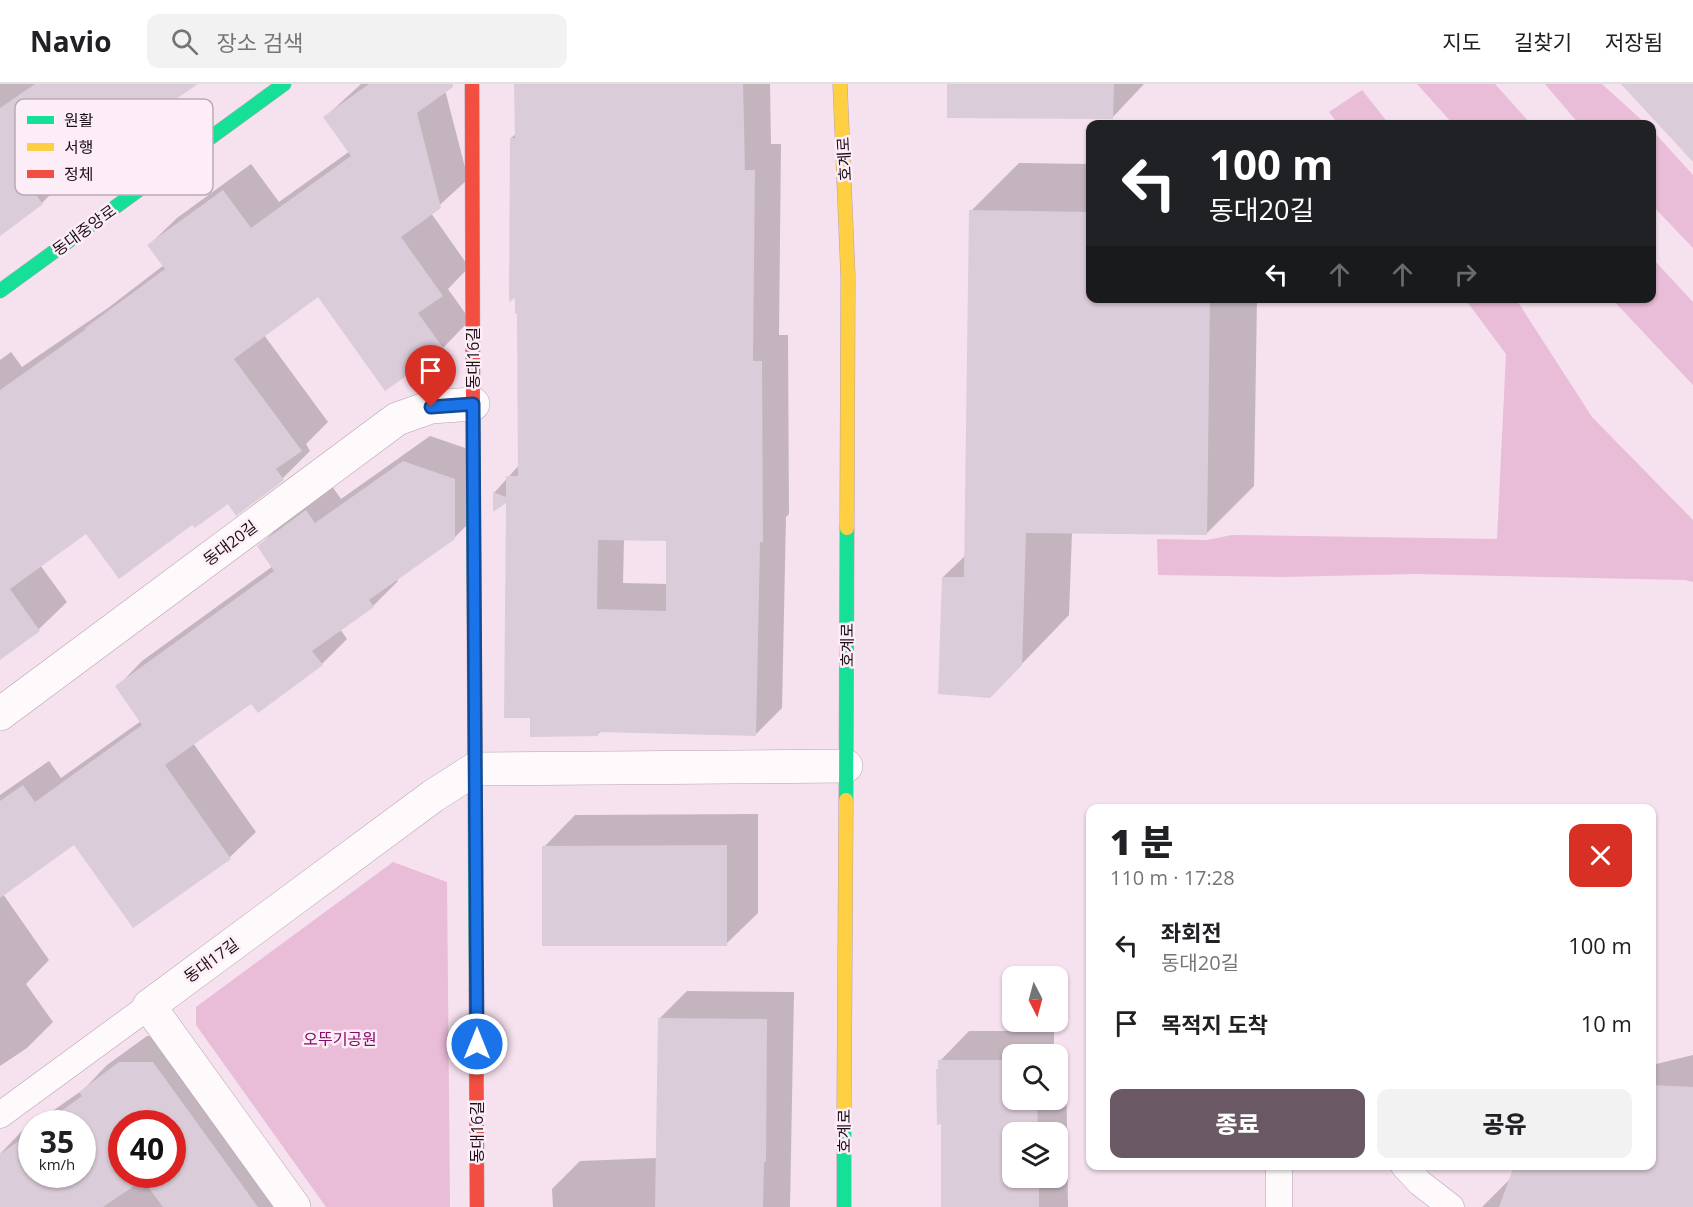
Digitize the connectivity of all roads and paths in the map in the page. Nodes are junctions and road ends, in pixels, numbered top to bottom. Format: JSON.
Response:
{"nodes":[{"id":1,"x":284,"y":84,"type":"edge"},
{"id":2,"x":472,"y":84,"type":"edge"},
{"id":3,"x":840,"y":84,"type":"edge"},
{"id":4,"x":213,"y":136,"type":"edge"},
{"id":5,"x":132,"y":195,"type":"edge"},
{"id":6,"x":0,"y":291,"type":"edge"},
{"id":7,"x":473,"y":404,"type":"junction"},
{"id":8,"x":0,"y":714,"type":"edge"},
{"id":9,"x":846,"y":766,"type":"junction"},
{"id":10,"x":475,"y":769,"type":"junction"},
{"id":11,"x":149,"y":1006,"type":"junction"},
{"id":12,"x":0,"y":1115,"type":"edge"},
{"id":13,"x":1279,"y":1170,"type":"edge"},
{"id":14,"x":1408,"y":1170,"type":"edge"},
{"id":15,"x":294,"y":1207,"type":"edge"},
{"id":16,"x":477,"y":1207,"type":"edge"},
{"id":17,"x":844,"y":1207,"type":"edge"},
{"id":18,"x":1279,"y":1207,"type":"edge"},
{"id":19,"x":1451,"y":1207,"type":"edge"}],
"edges":[{"from":1,"to":4,"type":"street","name":"동대중앙로"},
{"from":2,"to":7,"type":"street","name":"동대16길"},
{"from":3,"to":9,"type":"street","name":"호계로"},
{"from":5,"to":6,"type":"street","name":"동대중앙로"},
{"from":7,"to":8,"type":"street","name":"동대20길"},
{"from":7,"to":10,"type":"street","name":"동대16길"},
{"from":9,"to":10,"type":"street"},
{"from":9,"to":17,"type":"street","name":"호계로"},
{"from":10,"to":11,"type":"street","name":"동대17길"},
{"from":10,"to":16,"type":"street","name":"동대16길"},
{"from":11,"to":12,"type":"lane"},
{"from":11,"to":15,"type":"street"},
{"from":13,"to":18,"type":"lane"},
{"from":14,"to":19,"type":"lane"}]}
